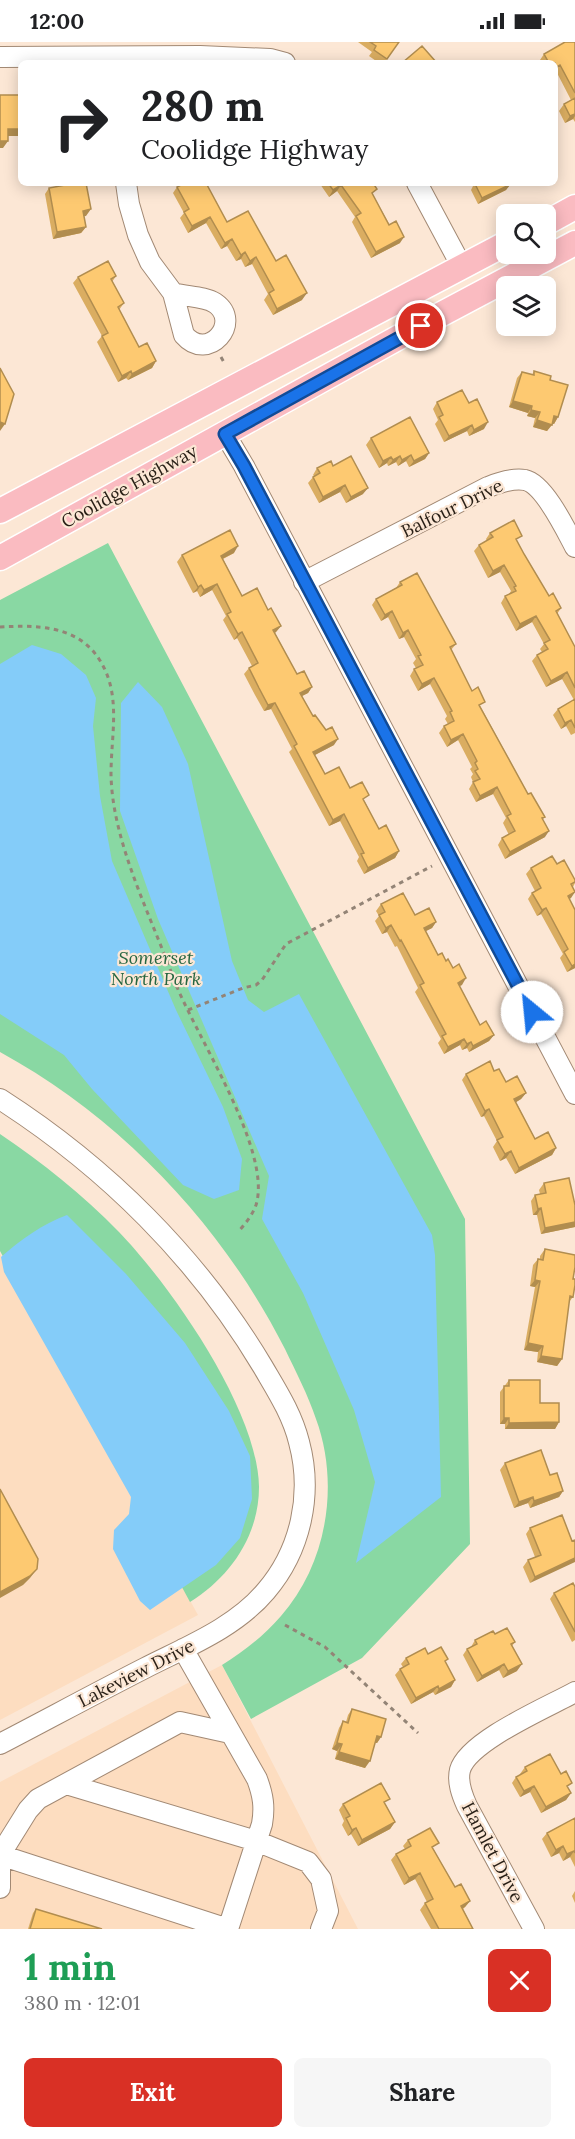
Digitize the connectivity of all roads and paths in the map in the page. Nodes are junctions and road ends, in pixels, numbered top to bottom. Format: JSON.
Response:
{"nodes":[{"id":1,"x":123,"y":54,"type":"edge"},
{"id":2,"x":0,"y":57,"type":"edge"},
{"id":3,"x":274,"y":60,"type":"edge"},
{"id":4,"x":126,"y":186,"type":"edge"},
{"id":5,"x":419,"y":186,"type":"edge"},
{"id":6,"x":575,"y":207,"type":"edge"},
{"id":7,"x":556,"y":217,"type":"edge"},
{"id":8,"x":575,"y":243,"type":"edge"},
{"id":9,"x":496,"y":249,"type":"edge"},
{"id":10,"x":462,"y":267,"type":"junction"},
{"id":11,"x":173,"y":293,"type":"dead end"},
{"id":12,"x":469,"y":299,"type":"junction"},
{"id":13,"x":221,"y":357,"type":"dead end"},
{"id":14,"x":225,"y":364,"type":"dead end"},
{"id":15,"x":181,"y":416,"type":"junction"},
{"id":16,"x":225,"y":434,"type":"junction"},
{"id":17,"x":185,"y":455,"type":"junction"},
{"id":18,"x":97,"y":460,"type":"junction"},
{"id":19,"x":102,"y":501,"type":"junction"},
{"id":20,"x":0,"y":511,"type":"edge"},
{"id":21,"x":575,"y":547,"type":"edge"},
{"id":22,"x":0,"y":558,"type":"edge"},
{"id":23,"x":304,"y":582,"type":"junction"},
{"id":24,"x":0,"y":627,"type":"edge"},
{"id":25,"x":432,"y":866,"type":"dead end"},
{"id":26,"x":188,"y":1010,"type":"junction"},
{"id":27,"x":575,"y":1094,"type":"edge"},
{"id":28,"x":0,"y":1099,"type":"edge"},
{"id":29,"x":238,"y":1232,"type":"dead end"},
{"id":30,"x":285,"y":1625,"type":"dead end"},
{"id":31,"x":183,"y":1649,"type":"junction"},
{"id":32,"x":575,"y":1692,"type":"edge"},
{"id":33,"x":230,"y":1733,"type":"junction"},
{"id":34,"x":418,"y":1733,"type":"dead end"},
{"id":35,"x":0,"y":1744,"type":"edge"},
{"id":36,"x":66,"y":1784,"type":"junction"},
{"id":37,"x":256,"y":1841,"type":"junction"},
{"id":38,"x":0,"y":1855,"type":"edge"},
{"id":39,"x":0,"y":1888,"type":"edge"},
{"id":40,"x":228,"y":1929,"type":"edge"},
{"id":41,"x":321,"y":1929,"type":"edge"},
{"id":42,"x":534,"y":1929,"type":"edge"}],
"edges":[{"from":1,"to":2,"type":"street"},
{"from":1,"to":3,"type":"street"},
{"from":4,"to":11,"type":"street"},
{"from":5,"to":10,"type":"street"},
{"from":6,"to":7,"type":"main road"},
{"from":8,"to":12,"type":"main road","name":"Coolidge Highway"},
{"from":9,"to":10,"type":"main road","name":"Coolidge Highway"},
{"from":10,"to":12,"type":"main road"},
{"from":10,"to":15,"type":"main road","name":"Coolidge Highway"},
{"from":12,"to":16,"type":"main road","name":"Coolidge Highway"},
{"from":13,"to":14,"type":"path"},
{"from":15,"to":17,"type":"main road"},
{"from":15,"to":18,"type":"main road","name":"Coolidge Highway"},
{"from":16,"to":17,"type":"main road","name":"Coolidge Highway"},
{"from":16,"to":23,"type":"street"},
{"from":17,"to":19,"type":"main road","name":"Coolidge Highway"},
{"from":18,"to":19,"type":"main road"},
{"from":18,"to":20,"type":"main road","name":"Coolidge Highway"},
{"from":19,"to":22,"type":"main road","name":"Coolidge Highway"},
{"from":21,"to":23,"type":"street","name":"Balfour Drive"},
{"from":23,"to":27,"type":"street"},
{"from":24,"to":26,"type":"path"},
{"from":25,"to":26,"type":"path"},
{"from":26,"to":29,"type":"path"},
{"from":28,"to":31,"type":"street","name":"Lakeview Drive"},
{"from":30,"to":34,"type":"path"},
{"from":31,"to":33,"type":"street"},
{"from":31,"to":35,"type":"street","name":"Lakeview Drive"},
{"from":32,"to":42,"type":"street","name":"Hamlet Drive"},
{"from":33,"to":36,"type":"street"},
{"from":33,"to":37,"type":"street"},
{"from":36,"to":37,"type":"street"},
{"from":36,"to":38,"type":"street"},
{"from":37,"to":40,"type":"street"},
{"from":37,"to":41,"type":"street"},
{"from":38,"to":39,"type":"street"},
{"from":38,"to":40,"type":"street"}]}
